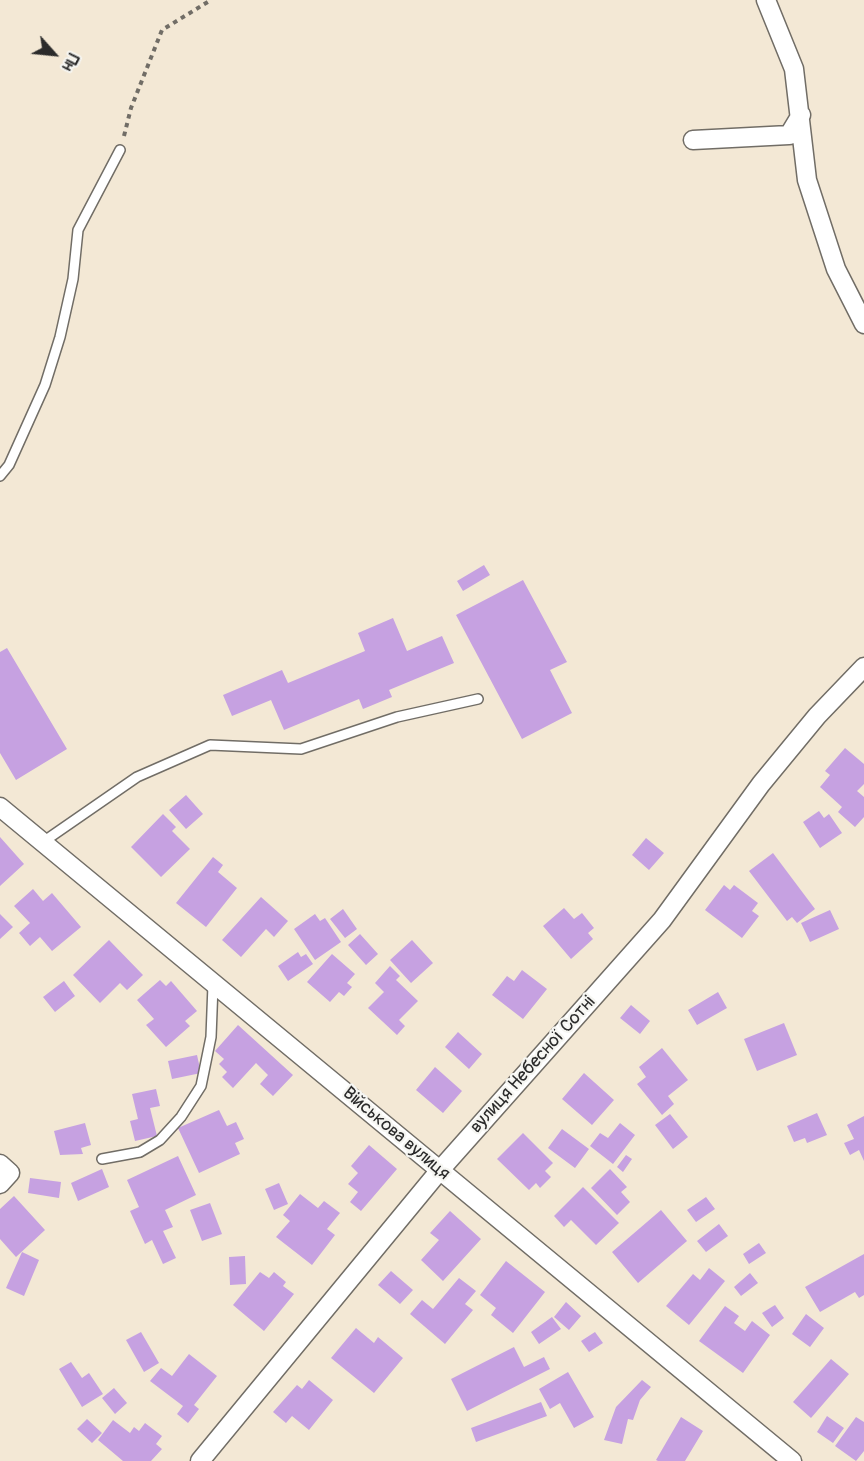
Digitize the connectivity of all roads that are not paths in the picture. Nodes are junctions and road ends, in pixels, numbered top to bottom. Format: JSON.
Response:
{"nodes":[{"id":1,"x":766,"y":0,"type":"edge"},
{"id":2,"x":801,"y":115,"type":"junction"},
{"id":3,"x":693,"y":140,"type":"dead end"},
{"id":4,"x":120,"y":150,"type":"road end"},
{"id":5,"x":864,"y":324,"type":"edge"},
{"id":6,"x":0,"y":476,"type":"edge"},
{"id":7,"x":864,"y":667,"type":"edge"},
{"id":8,"x":478,"y":699,"type":"dead end"},
{"id":9,"x":0,"y":807,"type":"edge"},
{"id":10,"x":43,"y":842,"type":"junction"},
{"id":11,"x":213,"y":982,"type":"junction"},
{"id":12,"x":102,"y":1159,"type":"dead end"},
{"id":13,"x":0,"y":1164,"type":"edge"},
{"id":14,"x":440,"y":1170,"type":"junction"},
{"id":15,"x":0,"y":1184,"type":"edge"},
{"id":16,"x":200,"y":1461,"type":"edge"},
{"id":17,"x":792,"y":1461,"type":"edge"}],
"edges":[{"from":1,"to":2,"type":"street"},
{"from":2,"to":3,"type":"street"},
{"from":2,"to":5,"type":"street"},
{"from":4,"to":6,"type":"lane"},
{"from":7,"to":14,"type":"street","name":"вулиця Небесної Сотні"},
{"from":8,"to":10,"type":"lane"},
{"from":9,"to":10,"type":"street","name":"Військова вулиця"},
{"from":10,"to":11,"type":"street","name":"Військова вулиця"},
{"from":11,"to":12,"type":"lane"},
{"from":11,"to":14,"type":"street","name":"Військова вулиця"},
{"from":13,"to":15,"type":"street"},
{"from":14,"to":16,"type":"street","name":"вулиця Небесної Сотні"},
{"from":14,"to":17,"type":"street","name":"Військова вулиця"}]}
